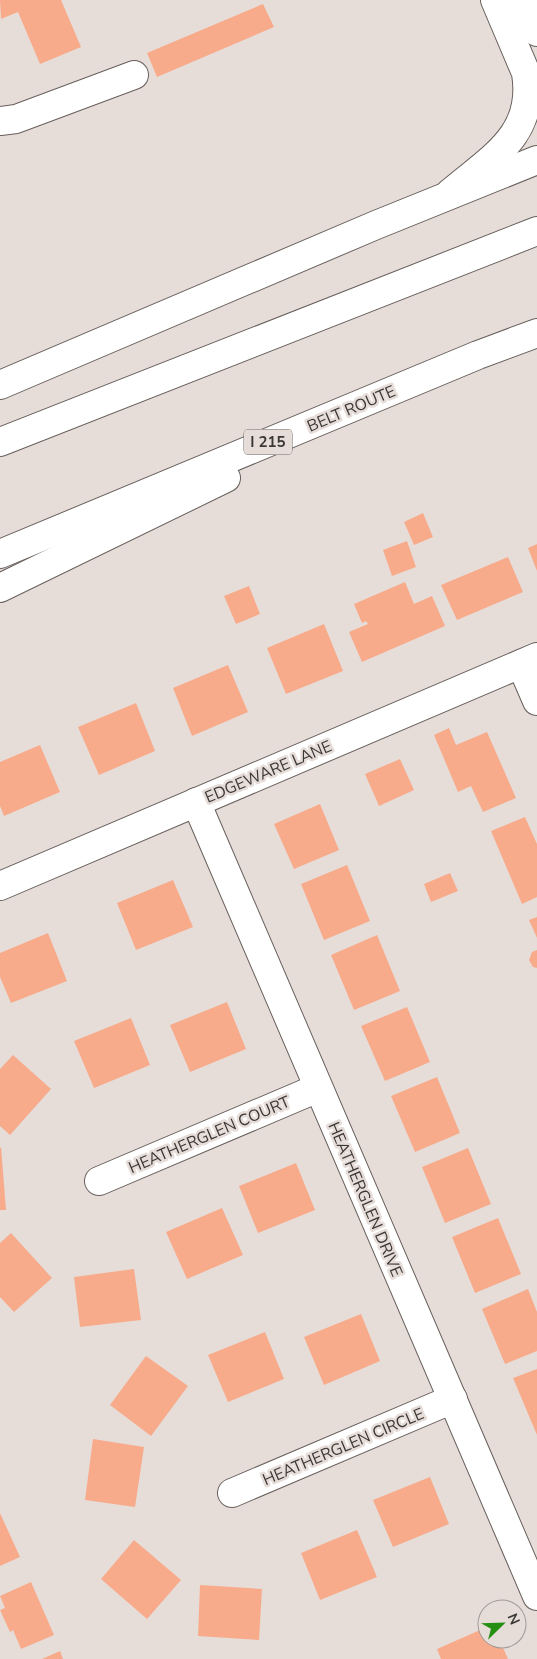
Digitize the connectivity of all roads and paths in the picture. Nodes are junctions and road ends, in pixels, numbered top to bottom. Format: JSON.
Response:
{"nodes":[{"id":1,"x":495,"y":0,"type":"edge"},
{"id":2,"x":523,"y":0,"type":"edge"},
{"id":3,"x":537,"y":32,"type":"edge"},
{"id":4,"x":134,"y":74,"type":"dead end"},
{"id":5,"x":0,"y":120,"type":"edge"},
{"id":6,"x":537,"y":160,"type":"edge"},
{"id":7,"x":446,"y":196,"type":"junction"},
{"id":8,"x":537,"y":231,"type":"edge"},
{"id":9,"x":537,"y":333,"type":"edge"},
{"id":10,"x":478,"y":355,"type":"junction"},
{"id":11,"x":0,"y":385,"type":"edge"},
{"id":12,"x":0,"y":442,"type":"edge"},
{"id":13,"x":0,"y":554,"type":"edge"},
{"id":14,"x":0,"y":588,"type":"edge"},
{"id":15,"x":529,"y":660,"type":"edge"},
{"id":16,"x":537,"y":701,"type":"edge"},
{"id":17,"x":196,"y":802,"type":"junction"},
{"id":18,"x":0,"y":886,"type":"edge"},
{"id":19,"x":318,"y":1088,"type":"junction"},
{"id":20,"x":99,"y":1181,"type":"dead end"},
{"id":21,"x":453,"y":1399,"type":"junction"},
{"id":22,"x":232,"y":1493,"type":"dead end"},
{"id":23,"x":537,"y":1596,"type":"edge"}],
"edges":[{"from":1,"to":7,"type":"main road"},
{"from":2,"to":3,"type":"main road"},
{"from":4,"to":5,"type":"main road"},
{"from":6,"to":7,"type":"main road"},
{"from":7,"to":11,"type":"main road"},
{"from":8,"to":12,"type":"main road"},
{"from":9,"to":10,"type":"main road","name":"BELT ROUTE","number":"I 215"},
{"from":10,"to":13,"type":"main road","name":"BELT ROUTE","number":"I 215"},
{"from":10,"to":14,"type":"main road"},
{"from":15,"to":16,"type":"main road"},
{"from":15,"to":17,"type":"main road","name":"EDGEWARE LANE"},
{"from":17,"to":18,"type":"main road","name":"EDGEWARE LANE"},
{"from":17,"to":19,"type":"main road","name":"HEATHERGLEN DRIVE"},
{"from":19,"to":20,"type":"main road","name":"HEATHERGLEN COURT"},
{"from":19,"to":21,"type":"main road","name":"HEATHERGLEN DRIVE"},
{"from":21,"to":22,"type":"main road","name":"HEATHERGLEN CIRCLE"},
{"from":21,"to":23,"type":"main road","name":"HEATHERGLEN DRIVE"}]}
